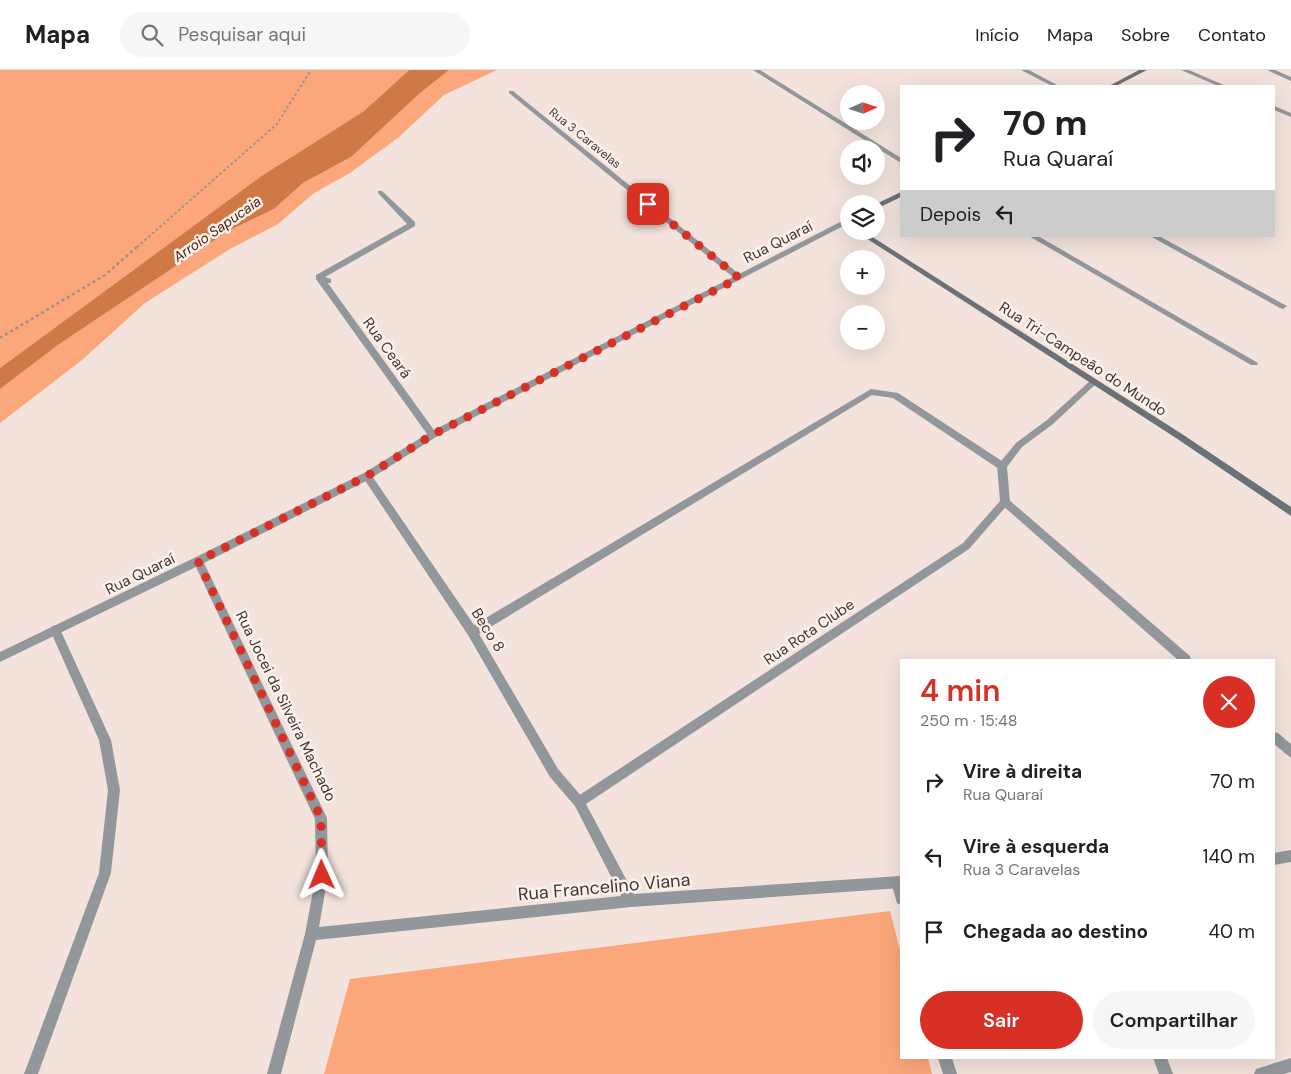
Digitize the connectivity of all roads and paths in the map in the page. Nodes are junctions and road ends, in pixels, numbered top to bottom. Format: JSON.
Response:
{"nodes":[{"id":1,"x":311,"y":70,"type":"edge"},
{"id":2,"x":756,"y":70,"type":"edge"},
{"id":3,"x":1024,"y":70,"type":"edge"},
{"id":4,"x":1144,"y":70,"type":"edge"},
{"id":5,"x":1184,"y":70,"type":"edge"},
{"id":6,"x":1270,"y":70,"type":"edge"},
{"id":7,"x":1291,"y":79,"type":"edge"},
{"id":8,"x":1054,"y":85,"type":"edge"},
{"id":9,"x":1114,"y":85,"type":"edge"},
{"id":10,"x":1221,"y":85,"type":"edge"},
{"id":11,"x":511,"y":92,"type":"dead end"},
{"id":12,"x":1275,"y":108,"type":"edge"},
{"id":13,"x":1291,"y":115,"type":"edge"},
{"id":14,"x":900,"y":160,"type":"edge"},
{"id":15,"x":380,"y":192,"type":"dead end"},
{"id":16,"x":900,"y":195,"type":"edge"},
{"id":17,"x":885,"y":202,"type":"edge"},
{"id":18,"x":840,"y":227,"type":"edge"},
{"id":19,"x":1034,"y":237,"type":"edge"},
{"id":20,"x":1155,"y":237,"type":"edge"},
{"id":21,"x":872,"y":240,"type":"edge"},
{"id":22,"x":319,"y":277,"type":"junction"},
{"id":23,"x":739,"y":278,"type":"junction"},
{"id":24,"x":328,"y":281,"type":"dead end"},
{"id":25,"x":1283,"y":306,"type":"dead end"},
{"id":26,"x":0,"y":338,"type":"edge"},
{"id":27,"x":1254,"y":363,"type":"dead end"},
{"id":28,"x":1094,"y":382,"type":"junction"},
{"id":29,"x":432,"y":435,"type":"junction"},
{"id":30,"x":1002,"y":466,"type":"junction"},
{"id":31,"x":367,"y":476,"type":"junction"},
{"id":32,"x":1005,"y":502,"type":"junction"},
{"id":33,"x":1291,"y":512,"type":"edge"},
{"id":34,"x":198,"y":561,"type":"junction"},
{"id":35,"x":55,"y":630,"type":"junction"},
{"id":36,"x":472,"y":632,"type":"junction"},
{"id":37,"x":0,"y":657,"type":"edge"},
{"id":38,"x":1185,"y":659,"type":"edge"},
{"id":39,"x":1275,"y":738,"type":"edge"},
{"id":40,"x":1291,"y":752,"type":"edge"},
{"id":41,"x":579,"y":802,"type":"junction"},
{"id":42,"x":1291,"y":856,"type":"edge"},
{"id":43,"x":1275,"y":859,"type":"edge"},
{"id":44,"x":899,"y":882,"type":"edge"},
{"id":45,"x":631,"y":901,"type":"junction"},
{"id":46,"x":311,"y":934,"type":"junction"},
{"id":47,"x":945,"y":1059,"type":"edge"},
{"id":48,"x":1160,"y":1059,"type":"edge"},
{"id":49,"x":1291,"y":1065,"type":"edge"},
{"id":50,"x":31,"y":1074,"type":"edge"},
{"id":51,"x":274,"y":1074,"type":"edge"},
{"id":52,"x":950,"y":1074,"type":"edge"},
{"id":53,"x":1166,"y":1074,"type":"edge"},
{"id":54,"x":1260,"y":1074,"type":"edge"}],
"edges":[{"from":1,"to":26,"type":"path"},
{"from":2,"to":14,"type":"street"},
{"from":3,"to":8,"type":"street"},
{"from":4,"to":9,"type":"street"},
{"from":5,"to":10,"type":"street"},
{"from":6,"to":7,"type":"street"},
{"from":11,"to":23,"type":"street","name":"Rua 3 Caravelas"},
{"from":12,"to":13,"type":"street"},
{"from":15,"to":22,"type":"street"},
{"from":16,"to":17,"type":"street"},
{"from":18,"to":23,"type":"street","name":"Rua Quaraí"},
{"from":19,"to":27,"type":"street"},
{"from":20,"to":25,"type":"street"},
{"from":21,"to":28,"type":"street","name":"Rua Tri-Campeão do Mundo"},
{"from":22,"to":24,"type":"street"},
{"from":22,"to":29,"type":"street","name":"Rua Ceará"},
{"from":23,"to":29,"type":"street","name":"Rua Quaraí"},
{"from":28,"to":30,"type":"street"},
{"from":28,"to":33,"type":"street","name":"Rua Tri-Campeão do Mundo"},
{"from":29,"to":31,"type":"street","name":"Rua Quaraí"},
{"from":30,"to":32,"type":"street"},
{"from":30,"to":36,"type":"street"},
{"from":31,"to":34,"type":"street","name":"Rua Quaraí"},
{"from":31,"to":36,"type":"street","name":"Beco 8"},
{"from":32,"to":38,"type":"street"},
{"from":32,"to":41,"type":"street","name":"Rua Rota Clube"},
{"from":34,"to":35,"type":"street","name":"Rua Quaraí"},
{"from":34,"to":46,"type":"street","name":"Rua Jocei da Silveira Machado"},
{"from":35,"to":37,"type":"street","name":"Rua Quaraí"},
{"from":35,"to":50,"type":"street"},
{"from":36,"to":41,"type":"street","name":"Beco 8"},
{"from":39,"to":40,"type":"street"},
{"from":41,"to":45,"type":"street"},
{"from":42,"to":43,"type":"street"},
{"from":44,"to":45,"type":"street","name":"Rua Francelino Viana"},
{"from":45,"to":46,"type":"street","name":"Rua Francelino Viana"},
{"from":46,"to":51,"type":"street","name":"Rua Jocei da Silveira Machado"},
{"from":47,"to":52,"type":"street"},
{"from":48,"to":53,"type":"street"},
{"from":49,"to":54,"type":"street"}]}
